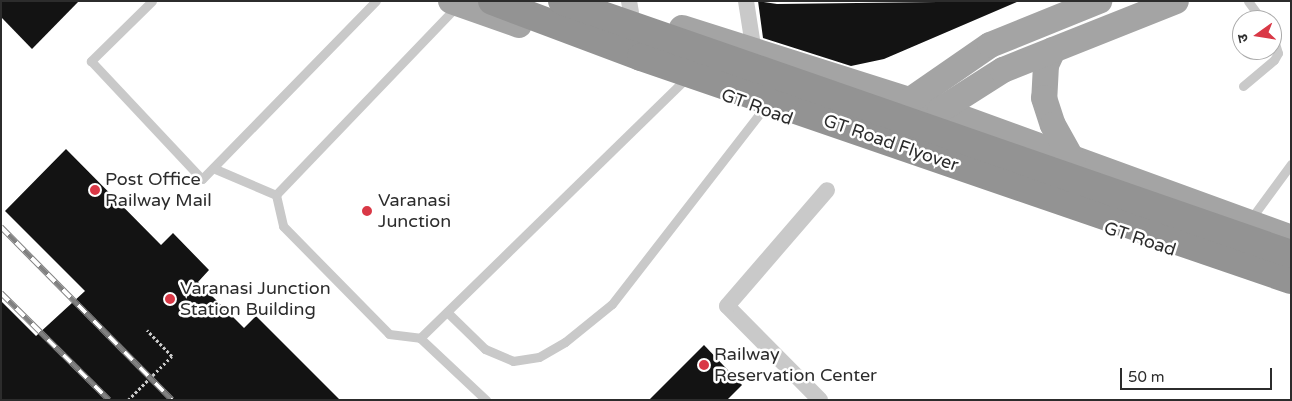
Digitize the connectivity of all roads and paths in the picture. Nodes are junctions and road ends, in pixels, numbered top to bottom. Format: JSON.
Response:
{"nodes":[{"id":1,"x":152,"y":1,"type":"edge"},
{"id":2,"x":376,"y":1,"type":"edge"},
{"id":3,"x":492,"y":1,"type":"edge"},
{"id":4,"x":562,"y":1,"type":"edge"},
{"id":5,"x":599,"y":1,"type":"edge"},
{"id":6,"x":746,"y":1,"type":"edge"},
{"id":7,"x":1099,"y":1,"type":"edge"},
{"id":8,"x":1176,"y":1,"type":"edge"},
{"id":9,"x":455,"y":3,"type":"edge"},
{"id":10,"x":630,"y":6,"type":"edge"},
{"id":11,"x":1053,"y":50,"type":"junction"},
{"id":12,"x":754,"y":52,"type":"junction"},
{"id":13,"x":1274,"y":60,"type":"edge"},
{"id":14,"x":683,"y":81,"type":"junction"},
{"id":15,"x":1243,"y":86,"type":"dead end"},
{"id":16,"x":909,"y":101,"type":"junction"},
{"id":17,"x":764,"y":108,"type":"junction"},
{"id":18,"x":940,"y":110,"type":"junction"},
{"id":19,"x":1073,"y":161,"type":"junction"},
{"id":20,"x":1291,"y":164,"type":"edge"},
{"id":21,"x":213,"y":168,"type":"junction"},
{"id":22,"x":827,"y":190,"type":"dead end"},
{"id":23,"x":276,"y":195,"type":"junction"},
{"id":24,"x":1248,"y":223,"type":"junction"},
{"id":25,"x":1291,"y":238,"type":"edge"},
{"id":26,"x":1291,"y":254,"type":"edge"},
{"id":27,"x":1291,"y":280,"type":"edge"},
{"id":28,"x":1291,"y":290,"type":"edge"},
{"id":29,"x":447,"y":312,"type":"junction"},
{"id":30,"x":147,"y":330,"type":"dead end"},
{"id":31,"x":420,"y":338,"type":"junction"},
{"id":32,"x":128,"y":400,"type":"edge"},
{"id":33,"x":486,"y":400,"type":"edge"},
{"id":34,"x":820,"y":400,"type":"edge"}],
"edges":[{"from":1,"to":21,"type":"lane"},
{"from":2,"to":21,"type":"lane"},
{"from":3,"to":27,"type":"highway","name":"GT Road Flyover"},
{"from":4,"to":26,"type":"highway","name":"GT Road Flyover"},
{"from":5,"to":10,"type":"main road"},
{"from":6,"to":12,"type":"street"},
{"from":7,"to":16,"type":"main road"},
{"from":8,"to":11,"type":"main road"},
{"from":9,"to":14,"type":"main road","name":"GT Road"},
{"from":9,"to":23,"type":"lane"},
{"from":10,"to":12,"type":"main road"},
{"from":11,"to":18,"type":"main road"},
{"from":11,"to":19,"type":"main road"},
{"from":12,"to":16,"type":"main road"},
{"from":13,"to":15,"type":"lane"},
{"from":14,"to":17,"type":"main road","name":"GT Road"},
{"from":14,"to":29,"type":"lane"},
{"from":16,"to":18,"type":"main road"},
{"from":17,"to":28,"type":"main road","name":"GT Road"},
{"from":17,"to":29,"type":"lane"},
{"from":18,"to":19,"type":"main road"},
{"from":19,"to":24,"type":"main road"},
{"from":20,"to":24,"type":"lane"},
{"from":21,"to":23,"type":"lane"},
{"from":22,"to":34,"type":"street"},
{"from":23,"to":31,"type":"lane"},
{"from":24,"to":25,"type":"main road"},
{"from":29,"to":31,"type":"lane"},
{"from":30,"to":32,"type":"path"},
{"from":31,"to":33,"type":"lane"}]}
